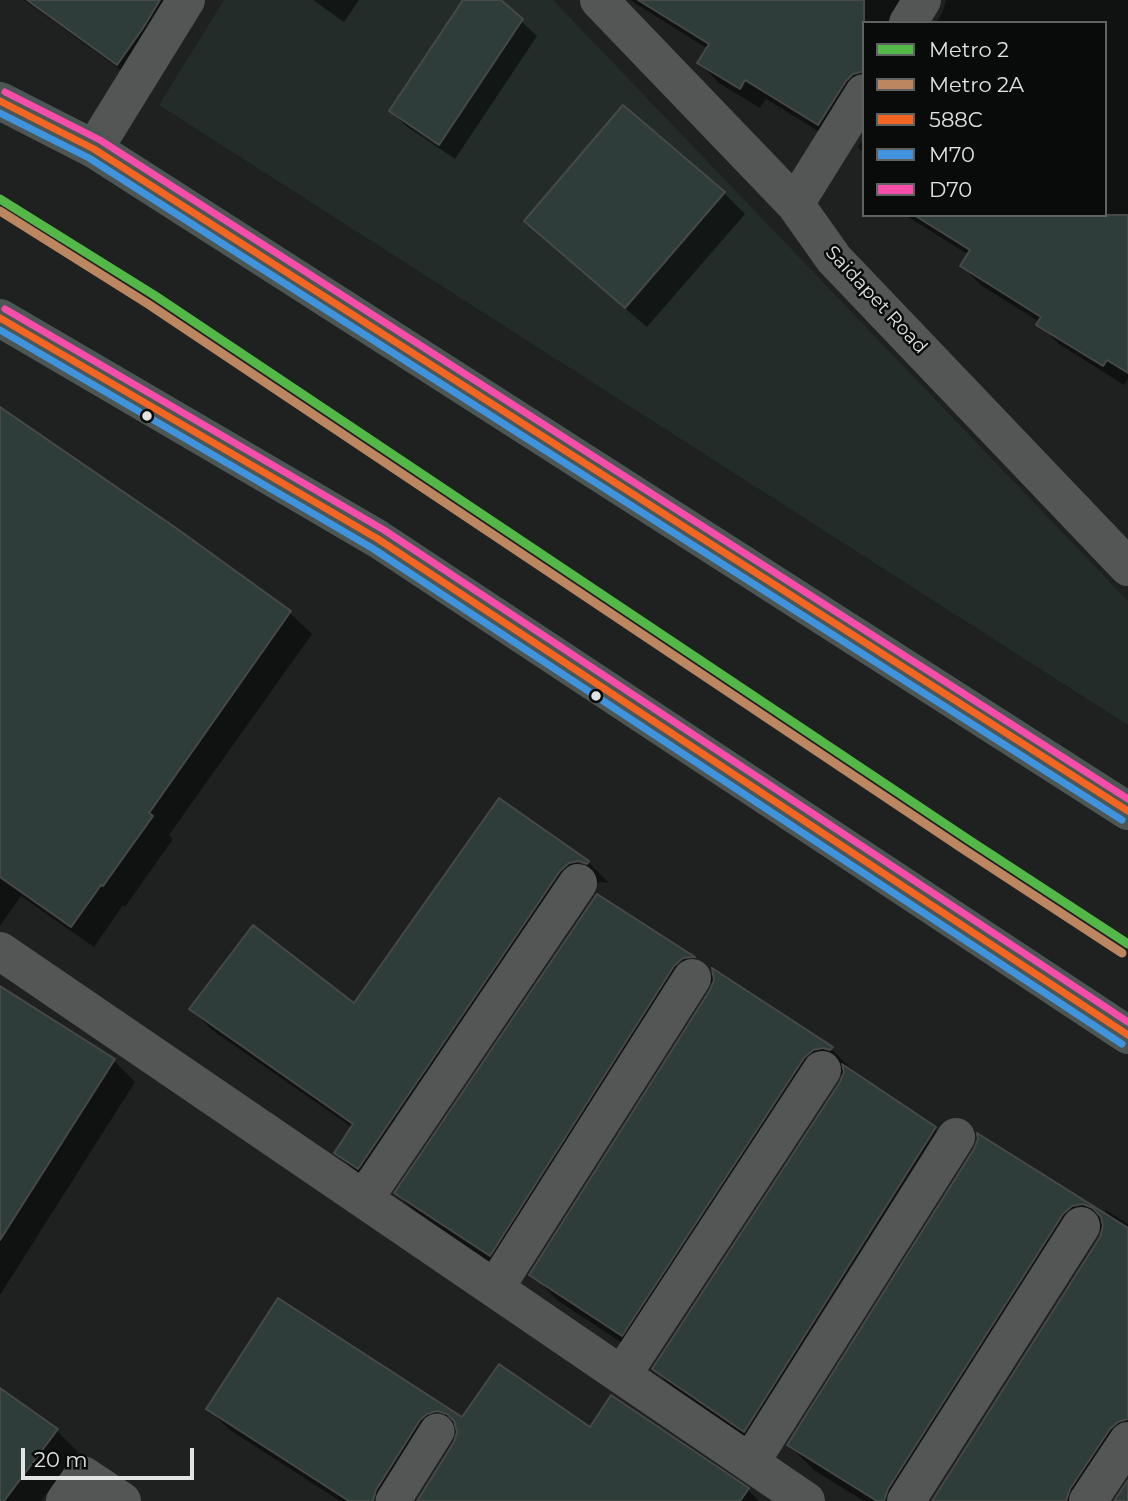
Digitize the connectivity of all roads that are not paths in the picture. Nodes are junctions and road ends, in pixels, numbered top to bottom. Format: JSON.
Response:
{"nodes":[{"id":1,"x":186,"y":0,"type":"edge"},
{"id":2,"x":599,"y":0,"type":"edge"},
{"id":3,"x":922,"y":0,"type":"edge"},
{"id":4,"x":909,"y":21,"type":"edge"},
{"id":5,"x":862,"y":96,"type":"edge"},
{"id":6,"x":0,"y":102,"type":"edge"},
{"id":7,"x":94,"y":149,"type":"junction"},
{"id":8,"x":795,"y":204,"type":"junction"},
{"id":9,"x":0,"y":318,"type":"edge"},
{"id":10,"x":1128,"y":568,"type":"edge"},
{"id":11,"x":1128,"y":811,"type":"edge"},
{"id":12,"x":578,"y":883,"type":"dead end"},
{"id":13,"x":0,"y":951,"type":"edge"},
{"id":14,"x":692,"y":978,"type":"dead end"},
{"id":15,"x":1128,"y":1035,"type":"edge"},
{"id":16,"x":822,"y":1070,"type":"dead end"},
{"id":17,"x":956,"y":1137,"type":"dead end"},
{"id":18,"x":364,"y":1199,"type":"junction"},
{"id":19,"x":1081,"y":1226,"type":"dead end"},
{"id":20,"x":495,"y":1288,"type":"junction"},
{"id":21,"x":622,"y":1375,"type":"junction"},
{"id":22,"x":437,"y":1431,"type":"dead end"},
{"id":23,"x":1128,"y":1441,"type":"edge"},
{"id":24,"x":750,"y":1463,"type":"junction"},
{"id":25,"x":65,"y":1501,"type":"edge"},
{"id":26,"x":122,"y":1501,"type":"edge"},
{"id":27,"x":393,"y":1501,"type":"edge"},
{"id":28,"x":806,"y":1501,"type":"edge"},
{"id":29,"x":906,"y":1501,"type":"edge"},
{"id":30,"x":1088,"y":1501,"type":"edge"}],
"edges":[{"from":1,"to":7,"type":"street"},
{"from":2,"to":8,"type":"street","name":"Saidapet Road"},
{"from":3,"to":4,"type":"street"},
{"from":5,"to":8,"type":"street"},
{"from":6,"to":7,"type":"main road"},
{"from":7,"to":11,"type":"main road"},
{"from":8,"to":10,"type":"street","name":"Saidapet Road"},
{"from":9,"to":15,"type":"main road"},
{"from":12,"to":18,"type":"street"},
{"from":13,"to":18,"type":"street"},
{"from":14,"to":20,"type":"street"},
{"from":16,"to":21,"type":"street"},
{"from":17,"to":24,"type":"street"},
{"from":18,"to":20,"type":"street"},
{"from":19,"to":29,"type":"street"},
{"from":20,"to":21,"type":"street"},
{"from":21,"to":24,"type":"street"},
{"from":22,"to":27,"type":"lane"},
{"from":23,"to":30,"type":"street"},
{"from":24,"to":28,"type":"street"},
{"from":25,"to":26,"type":"street"}]}
